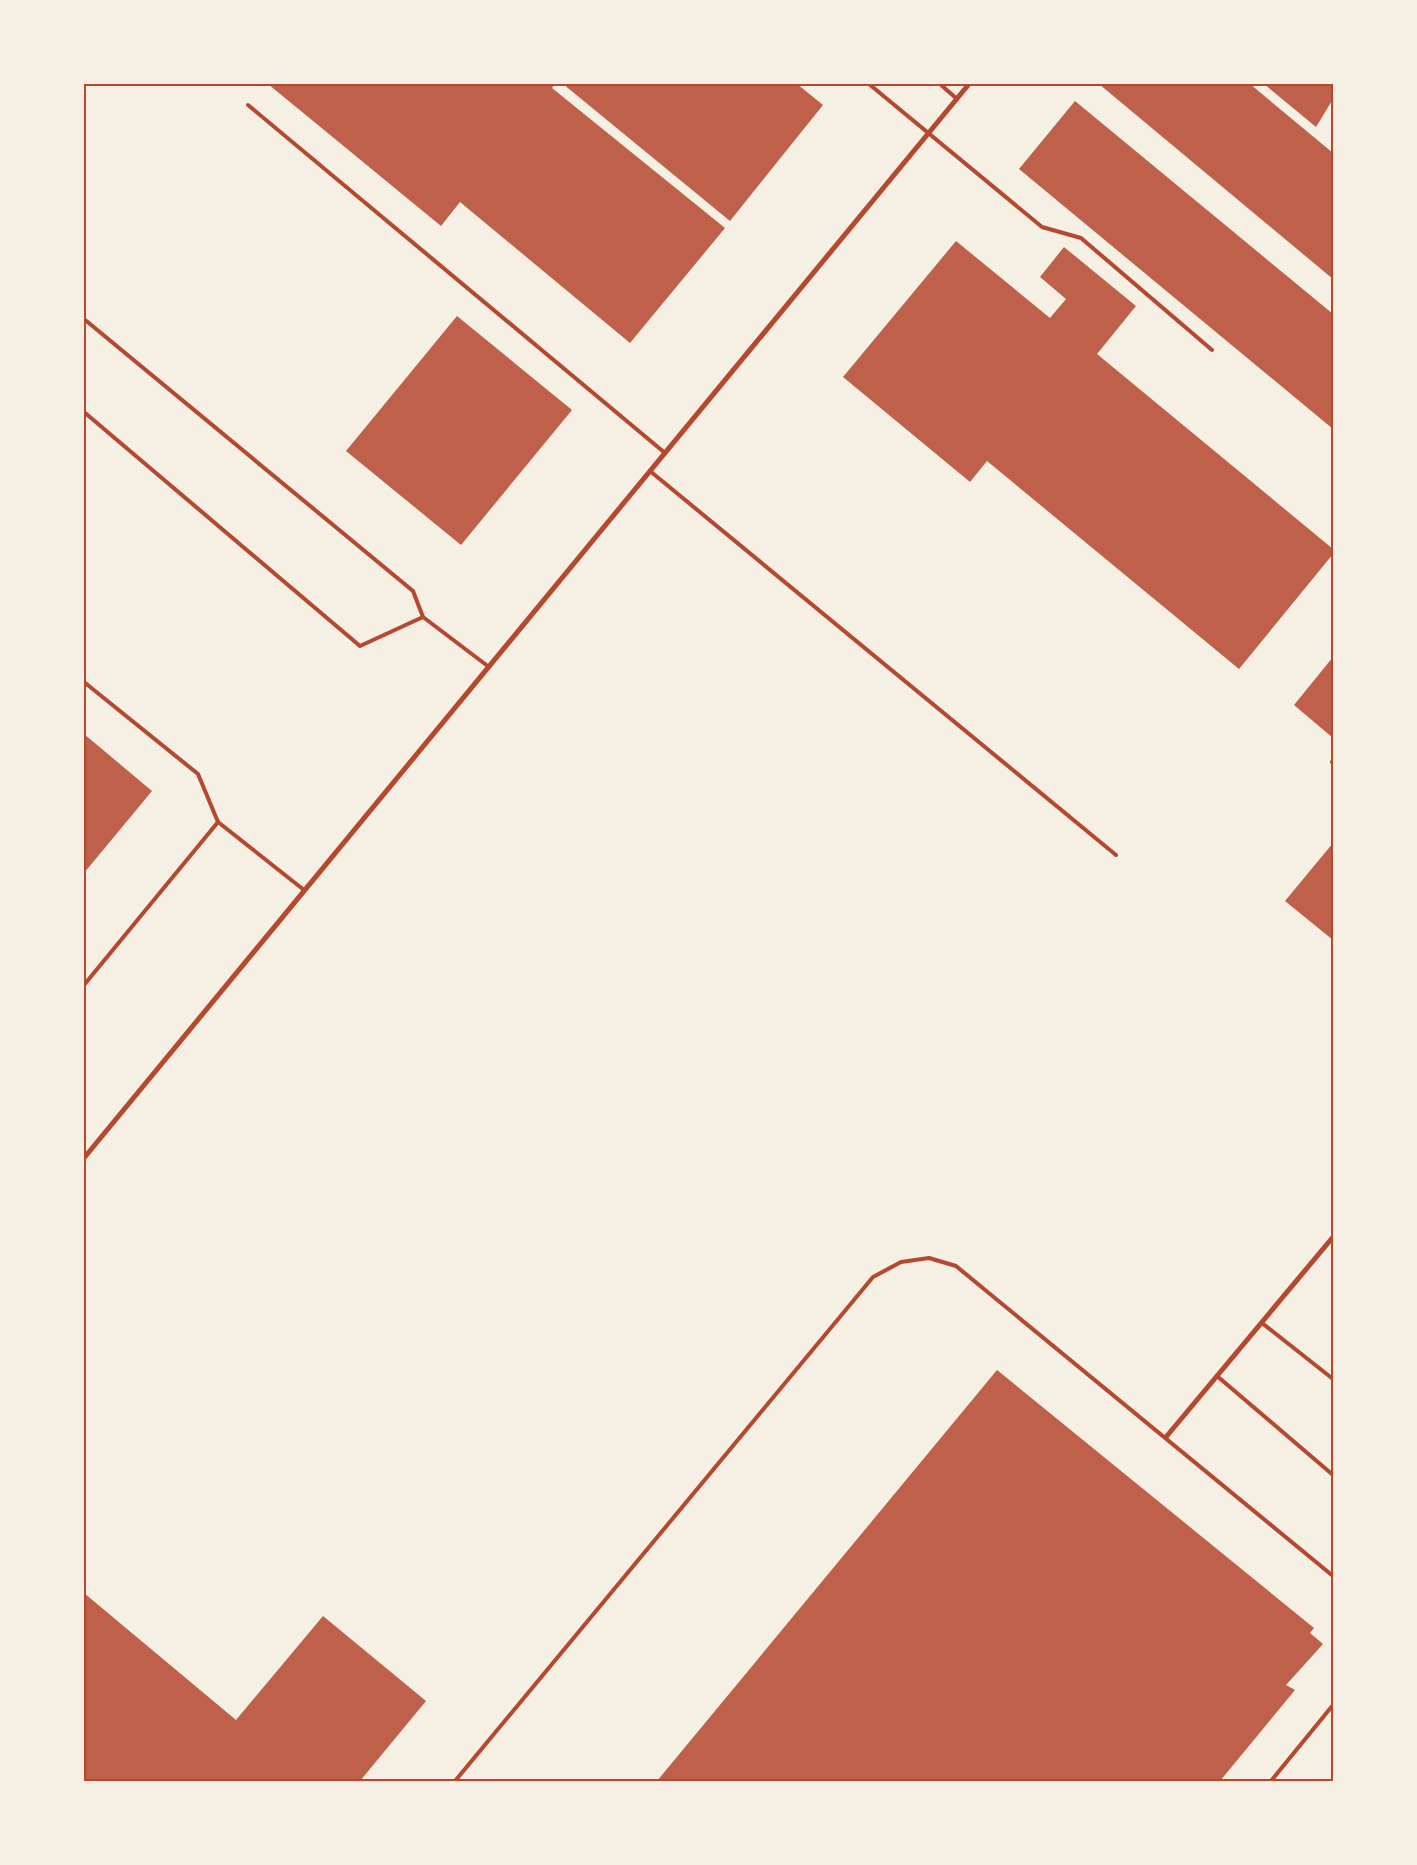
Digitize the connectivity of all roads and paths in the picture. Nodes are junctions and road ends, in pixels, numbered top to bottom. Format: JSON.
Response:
{"nodes":[{"id":1,"x":869,"y":84,"type":"edge"},
{"id":2,"x":940,"y":84,"type":"edge"},
{"id":3,"x":969,"y":84,"type":"edge"},
{"id":4,"x":958,"y":98,"type":"junction"},
{"id":5,"x":248,"y":104,"type":"dead end"},
{"id":6,"x":928,"y":134,"type":"junction"},
{"id":7,"x":84,"y":319,"type":"edge"},
{"id":8,"x":1212,"y":350,"type":"dead end"},
{"id":9,"x":84,"y":412,"type":"edge"},
{"id":10,"x":665,"y":452,"type":"junction"},
{"id":11,"x":650,"y":471,"type":"junction"},
{"id":12,"x":423,"y":617,"type":"junction"},
{"id":13,"x":489,"y":667,"type":"junction"},
{"id":14,"x":84,"y":682,"type":"edge"},
{"id":15,"x":218,"y":822,"type":"junction"},
{"id":16,"x":1116,"y":855,"type":"dead end"},
{"id":17,"x":304,"y":890,"type":"junction"},
{"id":18,"x":84,"y":985,"type":"edge"},
{"id":19,"x":84,"y":1158,"type":"edge"},
{"id":20,"x":1333,"y":1237,"type":"edge"},
{"id":21,"x":1262,"y":1323,"type":"junction"},
{"id":22,"x":1217,"y":1376,"type":"junction"},
{"id":23,"x":1333,"y":1379,"type":"edge"},
{"id":24,"x":1166,"y":1437,"type":"junction"},
{"id":25,"x":1333,"y":1475,"type":"edge"},
{"id":26,"x":1333,"y":1576,"type":"edge"},
{"id":27,"x":1333,"y":1705,"type":"edge"},
{"id":28,"x":455,"y":1781,"type":"edge"},
{"id":29,"x":1271,"y":1781,"type":"edge"}],
"edges":[{"from":1,"to":6,"type":"lane"},
{"from":2,"to":4,"type":"lane"},
{"from":3,"to":4,"type":"street"},
{"from":4,"to":6,"type":"street"},
{"from":5,"to":10,"type":"lane"},
{"from":6,"to":8,"type":"lane"},
{"from":6,"to":10,"type":"street"},
{"from":7,"to":12,"type":"lane"},
{"from":9,"to":12,"type":"lane"},
{"from":10,"to":11,"type":"street"},
{"from":11,"to":13,"type":"street"},
{"from":11,"to":16,"type":"lane"},
{"from":12,"to":13,"type":"lane"},
{"from":13,"to":17,"type":"street"},
{"from":14,"to":15,"type":"lane"},
{"from":15,"to":17,"type":"lane"},
{"from":15,"to":18,"type":"lane"},
{"from":17,"to":19,"type":"street"},
{"from":20,"to":21,"type":"street"},
{"from":21,"to":22,"type":"street"},
{"from":21,"to":23,"type":"lane"},
{"from":22,"to":24,"type":"street"},
{"from":22,"to":25,"type":"lane"},
{"from":24,"to":26,"type":"lane"},
{"from":24,"to":28,"type":"lane"},
{"from":27,"to":29,"type":"lane"}]}
